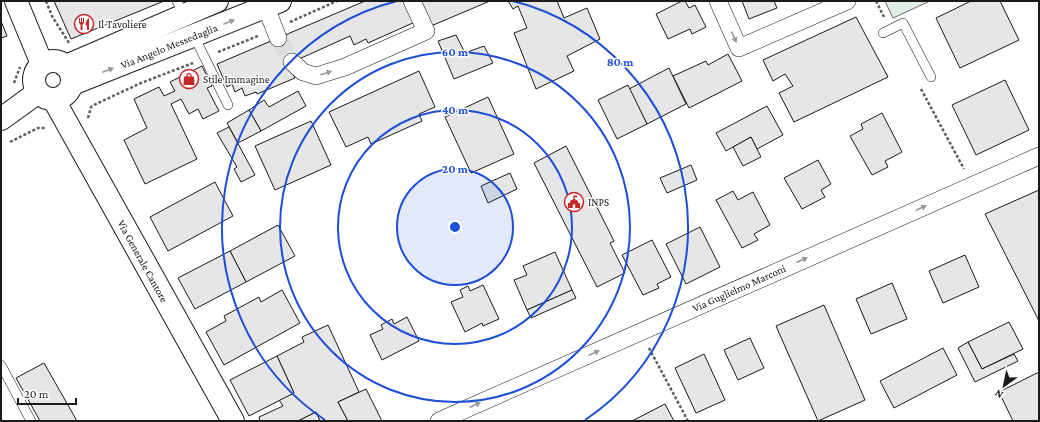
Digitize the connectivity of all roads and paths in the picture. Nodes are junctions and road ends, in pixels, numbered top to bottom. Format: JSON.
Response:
{"nodes":[{"id":1,"x":16,"y":1,"type":"edge"},
{"id":2,"x":46,"y":1,"type":"edge"},
{"id":3,"x":217,"y":1,"type":"edge"},
{"id":4,"x":337,"y":1,"type":"edge"},
{"id":5,"x":412,"y":1,"type":"edge"},
{"id":6,"x":718,"y":1,"type":"edge"},
{"id":7,"x":847,"y":1,"type":"edge"},
{"id":8,"x":876,"y":1,"type":"edge"},
{"id":9,"x":273,"y":4,"type":"edge"},
{"id":10,"x":180,"y":8,"type":"edge"},
{"id":11,"x":52,"y":16,"type":"dead end"},
{"id":12,"x":886,"y":31,"type":"joint"},
{"id":13,"x":275,"y":34,"type":"junction"},
{"id":14,"x":194,"y":36,"type":"junction"},
{"id":15,"x":204,"y":58,"type":"junction"},
{"id":16,"x":292,"y":62,"type":"tunnel mouth"},
{"id":17,"x":20,"y":63,"type":"dead end"},
{"id":18,"x":42,"y":64,"type":"junction"},
{"id":19,"x":69,"y":75,"type":"junction"},
{"id":20,"x":931,"y":77,"type":"dead end"},
{"id":21,"x":919,"y":85,"type":"dead end"},
{"id":22,"x":12,"y":88,"type":"dead end"},
{"id":23,"x":46,"y":96,"type":"junction"},
{"id":24,"x":228,"y":105,"type":"dead end"},
{"id":25,"x":1,"y":119,"type":"edge"},
{"id":26,"x":89,"y":123,"type":"dead end"},
{"id":27,"x":1039,"y":156,"type":"edge"},
{"id":28,"x":972,"y":185,"type":"junction"},
{"id":29,"x":641,"y":332,"type":"junction"},
{"id":30,"x":1,"y":365,"type":"edge"},
{"id":31,"x":31,"y":421,"type":"edge"},
{"id":32,"x":233,"y":421,"type":"edge"},
{"id":33,"x":439,"y":421,"type":"edge"},
{"id":34,"x":688,"y":421,"type":"edge"}],
"edges":[{"from":1,"to":18,"type":"main road"},
{"from":2,"to":11,"type":"path"},
{"from":3,"to":10,"type":"main road","name":"Via Angelo Messedaglia"},
{"from":4,"to":13,"type":"path"},
{"from":16,"to":5,"type":"street","one_way":true},
{"from":6,"to":7,"type":"street","one_way":true},
{"from":8,"to":12,"type":"path"},
{"from":9,"to":13,"type":"street","name":"Via Angelo Messedaglia"},
{"from":14,"to":9,"type":"main road","name":"Via Angelo Messedaglia","one_way":true},
{"from":10,"to":19,"type":"main road","name":"Via Angelo Messedaglia"},
{"from":12,"to":20,"type":"lane"},
{"from":13,"to":15,"type":"path"},
{"from":14,"to":15,"type":"lane"},
{"from":19,"to":14,"type":"main road","name":"Via Angelo Messedaglia","one_way":true},
{"from":15,"to":24,"type":"lane"},
{"from":15,"to":26,"type":"path"},
{"from":17,"to":22,"type":"path"},
{"from":18,"to":19,"type":"main road"},
{"from":18,"to":23,"type":"main road"},
{"from":19,"to":23,"type":"main road"},
{"from":21,"to":28,"type":"path"},
{"from":23,"to":25,"type":"main road"},
{"from":23,"to":32,"type":"main road","name":"Via Generale Cantore"},
{"from":27,"to":28,"type":"street","name":"Via Guglielmo Marconi"},
{"from":29,"to":28,"type":"street","name":"Via Guglielmo Marconi","one_way":true},
{"from":33,"to":29,"type":"street","name":"Via Guglielmo Marconi","one_way":true},
{"from":29,"to":34,"type":"path"},
{"from":30,"to":31,"type":"lane"}]}
